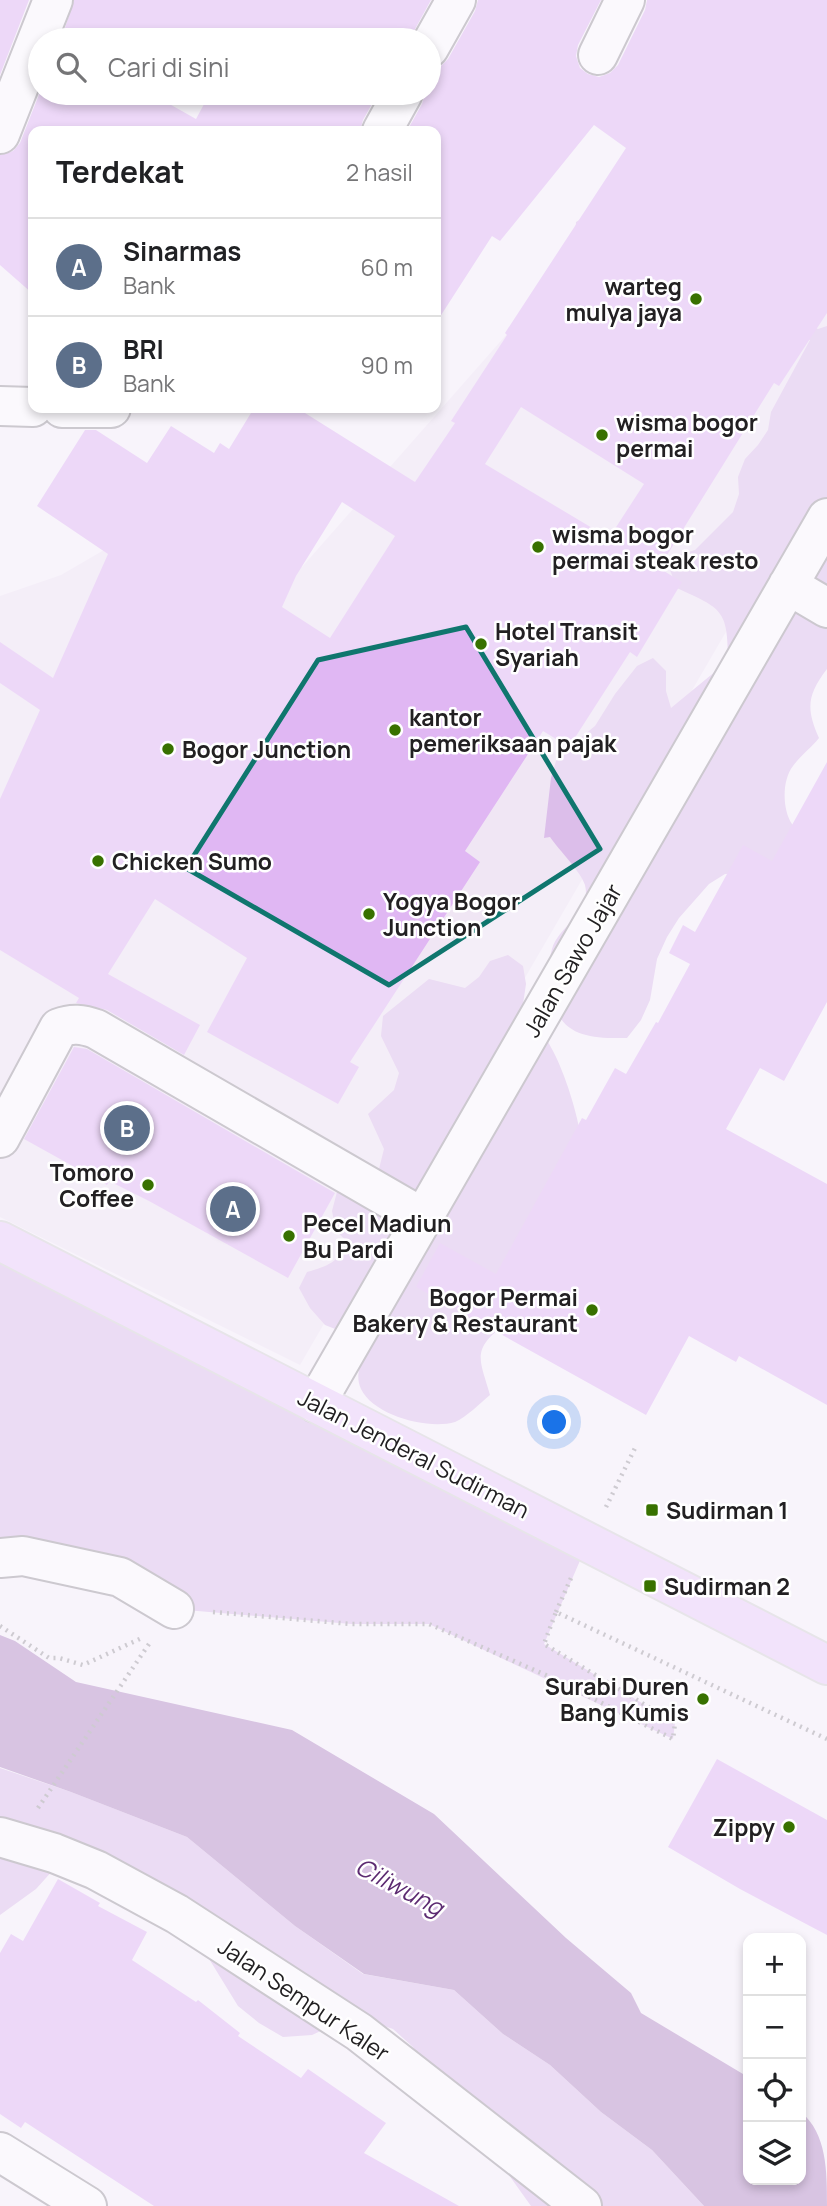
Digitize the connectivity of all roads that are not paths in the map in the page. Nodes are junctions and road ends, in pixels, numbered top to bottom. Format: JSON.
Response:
{"nodes":[{"id":1,"x":53,"y":0,"type":"edge"},
{"id":2,"x":456,"y":0,"type":"edge"},
{"id":3,"x":625,"y":0,"type":"edge"},
{"id":4,"x":42,"y":28,"type":"edge"},
{"id":5,"x":440,"y":28,"type":"edge"},
{"id":6,"x":598,"y":55,"type":"dead end"},
{"id":7,"x":28,"y":63,"type":"edge"},
{"id":8,"x":397,"y":105,"type":"edge"},
{"id":9,"x":385,"y":126,"type":"edge"},
{"id":10,"x":0,"y":134,"type":"edge"},
{"id":11,"x":0,"y":406,"type":"edge"},
{"id":12,"x":28,"y":407,"type":"edge"},
{"id":13,"x":827,"y":517,"type":"edge"},
{"id":14,"x":788,"y":585,"type":"junction"},
{"id":15,"x":827,"y":608,"type":"edge"},
{"id":16,"x":0,"y":1138,"type":"edge"},
{"id":17,"x":423,"y":1218,"type":"junction"},
{"id":18,"x":0,"y":1241,"type":"edge"},
{"id":19,"x":316,"y":1403,"type":"junction"},
{"id":20,"x":0,"y":1558,"type":"edge"},
{"id":21,"x":166,"y":1620,"type":"road end"},
{"id":22,"x":827,"y":1665,"type":"edge"},
{"id":23,"x":11,"y":1839,"type":"edge"},
{"id":24,"x":0,"y":2152,"type":"edge"},
{"id":25,"x":88,"y":2206,"type":"edge"},
{"id":26,"x":582,"y":2206,"type":"edge"}],
"edges":[{"from":1,"to":4,"type":"street"},
{"from":2,"to":5,"type":"street"},
{"from":3,"to":6,"type":"street"},
{"from":7,"to":10,"type":"street"},
{"from":8,"to":9,"type":"street"},
{"from":11,"to":12,"type":"street"},
{"from":13,"to":14,"type":"street","name":"Jalan Sawo Jajar"},
{"from":14,"to":15,"type":"street"},
{"from":14,"to":17,"type":"street","name":"Jalan Sawo Jajar"},
{"from":16,"to":17,"type":"street"},
{"from":17,"to":19,"type":"street","name":"Jalan Sawo Jajar"},
{"from":18,"to":19,"type":"main road","name":"Jalan Jenderal Sudirman"},
{"from":19,"to":22,"type":"main road","name":"Jalan Jenderal Sudirman"},
{"from":20,"to":21,"type":"street"},
{"from":23,"to":26,"type":"street","name":"Jalan Sempur Kaler"},
{"from":24,"to":25,"type":"street"}]}
